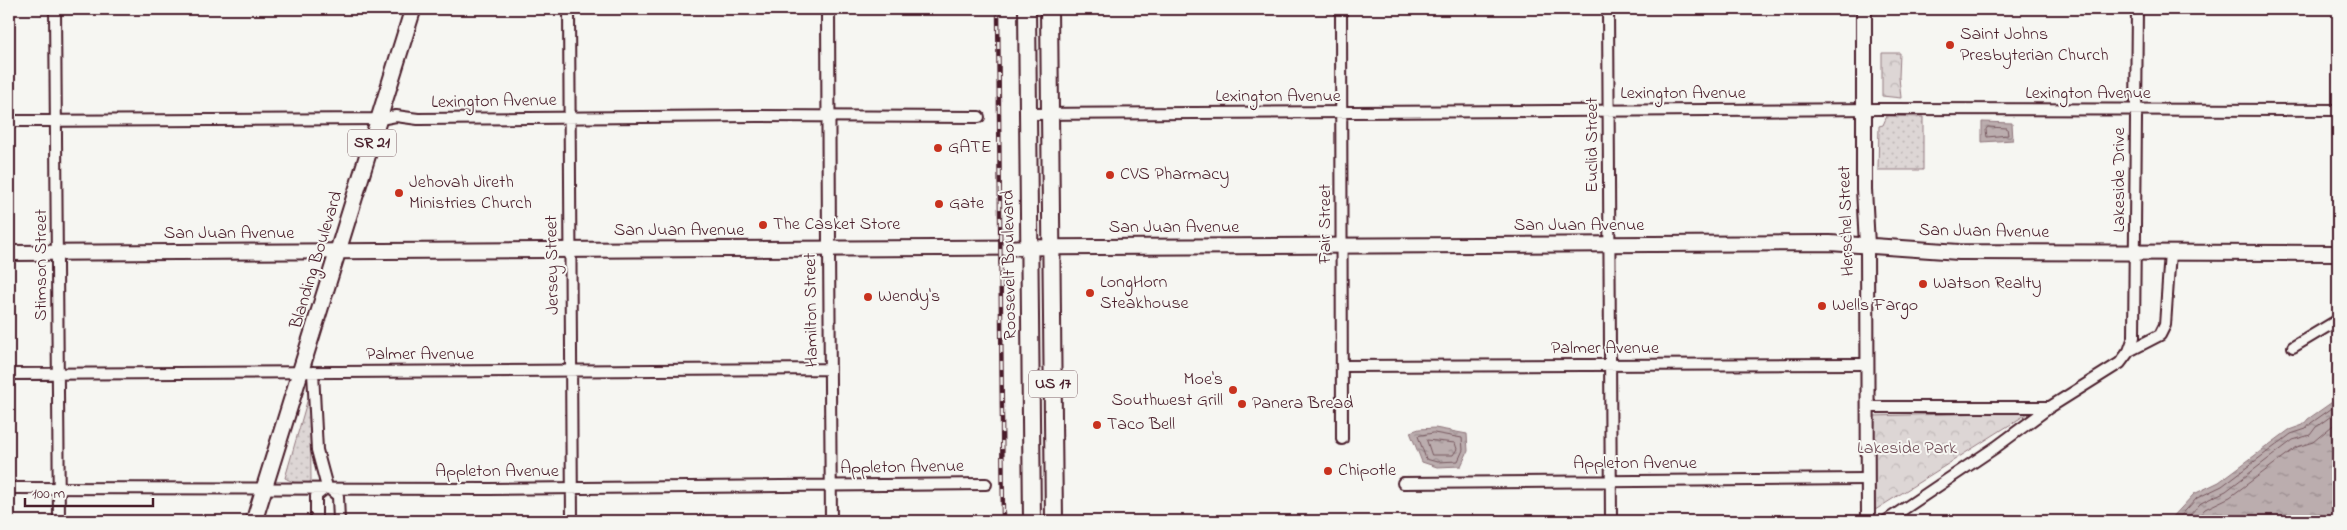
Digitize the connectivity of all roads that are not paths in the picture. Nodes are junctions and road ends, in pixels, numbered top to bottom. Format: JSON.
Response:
{"nodes":[{"id":1,"x":55,"y":9,"type":"edge"},
{"id":2,"x":414,"y":9,"type":"edge"},
{"id":3,"x":569,"y":9,"type":"edge"},
{"id":4,"x":828,"y":9,"type":"edge"},
{"id":5,"x":1027,"y":9,"type":"edge"},
{"id":6,"x":1049,"y":9,"type":"edge"},
{"id":7,"x":1341,"y":9,"type":"edge"},
{"id":8,"x":1608,"y":9,"type":"edge"},
{"id":9,"x":1864,"y":9,"type":"edge"},
{"id":10,"x":2136,"y":9,"type":"edge"},
{"id":11,"x":1863,"y":110,"type":"junction"},
{"id":12,"x":2137,"y":110,"type":"junction"},
{"id":13,"x":2338,"y":110,"type":"edge"},
{"id":14,"x":1609,"y":111,"type":"junction"},
{"id":15,"x":1342,"y":113,"type":"junction"},
{"id":16,"x":1028,"y":114,"type":"junction"},
{"id":17,"x":1050,"y":115,"type":"junction"},
{"id":18,"x":829,"y":117,"type":"junction"},
{"id":19,"x":569,"y":118,"type":"junction"},
{"id":20,"x":979,"y":118,"type":"dead end"},
{"id":21,"x":380,"y":119,"type":"junction"},
{"id":22,"x":57,"y":120,"type":"junction"},
{"id":23,"x":9,"y":121,"type":"edge"},
{"id":24,"x":1609,"y":244,"type":"junction"},
{"id":25,"x":1867,"y":245,"type":"junction"},
{"id":26,"x":1342,"y":246,"type":"junction"},
{"id":27,"x":2338,"y":246,"type":"edge"},
{"id":28,"x":1029,"y":248,"type":"junction"},
{"id":29,"x":1051,"y":248,"type":"junction"},
{"id":30,"x":829,"y":249,"type":"junction"},
{"id":31,"x":570,"y":250,"type":"junction"},
{"id":32,"x":338,"y":251,"type":"junction"},
{"id":33,"x":2135,"y":252,"type":"junction"},
{"id":34,"x":2170,"y":252,"type":"junction"},
{"id":35,"x":9,"y":253,"type":"edge"},
{"id":36,"x":58,"y":253,"type":"junction"},
{"id":37,"x":2338,"y":253,"type":"edge"},
{"id":38,"x":2338,"y":320,"type":"edge"},
{"id":39,"x":2293,"y":348,"type":"dead end"},
{"id":40,"x":2129,"y":351,"type":"junction"},
{"id":41,"x":1868,"y":364,"type":"junction"},
{"id":42,"x":1610,"y":365,"type":"junction"},
{"id":43,"x":1342,"y":366,"type":"junction"},
{"id":44,"x":830,"y":369,"type":"junction"},
{"id":45,"x":571,"y":371,"type":"junction"},
{"id":46,"x":307,"y":372,"type":"junction"},
{"id":47,"x":58,"y":373,"type":"junction"},
{"id":48,"x":9,"y":374,"type":"edge"},
{"id":49,"x":1031,"y":375,"type":"junction"},
{"id":50,"x":1868,"y":407,"type":"junction"},
{"id":51,"x":2050,"y":407,"type":"junction"},
{"id":52,"x":1342,"y":439,"type":"dead end"},
{"id":53,"x":1054,"y":466,"type":"junction"},
{"id":54,"x":1867,"y":479,"type":"junction"},
{"id":55,"x":1611,"y":481,"type":"junction"},
{"id":56,"x":1403,"y":483,"type":"dead end"},
{"id":57,"x":986,"y":484,"type":"dead end"},
{"id":58,"x":830,"y":485,"type":"junction"},
{"id":59,"x":327,"y":487,"type":"junction"},
{"id":60,"x":572,"y":487,"type":"junction"},
{"id":61,"x":9,"y":488,"type":"edge"},
{"id":62,"x":59,"y":488,"type":"junction"},
{"id":63,"x":265,"y":489,"type":"junction"},
{"id":64,"x":59,"y":521,"type":"edge"},
{"id":65,"x":254,"y":521,"type":"edge"},
{"id":66,"x":316,"y":521,"type":"edge"},
{"id":67,"x":338,"y":521,"type":"edge"},
{"id":68,"x":572,"y":521,"type":"edge"},
{"id":69,"x":830,"y":521,"type":"edge"},
{"id":70,"x":1032,"y":521,"type":"edge"},
{"id":71,"x":1054,"y":521,"type":"edge"},
{"id":72,"x":1611,"y":521,"type":"edge"},
{"id":73,"x":1868,"y":521,"type":"edge"},
{"id":74,"x":1886,"y":521,"type":"edge"}],
"edges":[{"from":1,"to":22,"type":"street","name":"Stimson Street"},
{"from":2,"to":21,"type":"main road","name":"Blanding Boulevard","number":"SR 21"},
{"from":3,"to":19,"type":"street","name":"Jersey Street"},
{"from":4,"to":18,"type":"street","name":"Hamilton Street"},
{"from":5,"to":16,"type":"highway","name":"Roosevelt Boulevard","number":"US 17"},
{"from":6,"to":17,"type":"highway","number":"US 17"},
{"from":7,"to":15,"type":"street","name":"Fair Street"},
{"from":8,"to":14,"type":"street","name":"Euclid Street"},
{"from":9,"to":11,"type":"main road","name":"Herschel Street"},
{"from":10,"to":12,"type":"street","name":"Lakeside Drive"},
{"from":11,"to":12,"type":"street","name":"Lexington Avenue"},
{"from":11,"to":14,"type":"street","name":"Lexington Avenue"},
{"from":11,"to":25,"type":"main road","name":"Herschel Street"},
{"from":12,"to":13,"type":"street","name":"Lexington Avenue"},
{"from":12,"to":33,"type":"street","name":"Lakeside Drive"},
{"from":14,"to":15,"type":"street","name":"Lexington Avenue"},
{"from":14,"to":24,"type":"street","name":"Euclid Street"},
{"from":15,"to":17,"type":"street","name":"Lexington Avenue"},
{"from":15,"to":26,"type":"street","name":"Fair Street"},
{"from":16,"to":17,"type":"street","name":"Lexington Avenue"},
{"from":16,"to":28,"type":"highway","name":"Roosevelt Boulevard","number":"US 17"},
{"from":17,"to":29,"type":"highway","number":"US 17"},
{"from":18,"to":19,"type":"street","name":"Lexington Avenue"},
{"from":18,"to":20,"type":"street","name":"Lexington Avenue"},
{"from":18,"to":30,"type":"street","name":"Hamilton Street"},
{"from":19,"to":21,"type":"street","name":"Lexington Avenue"},
{"from":19,"to":31,"type":"street","name":"Jersey Street"},
{"from":21,"to":22,"type":"street","name":"Lexington Avenue"},
{"from":21,"to":32,"type":"main road","name":"Blanding Boulevard","number":"SR 21"},
{"from":22,"to":23,"type":"street","name":"Lexington Avenue"},
{"from":22,"to":36,"type":"street","name":"Stimson Street"},
{"from":24,"to":25,"type":"main road","name":"San Juan Avenue"},
{"from":24,"to":26,"type":"main road","name":"San Juan Avenue"},
{"from":24,"to":42,"type":"street","name":"Euclid Street"},
{"from":25,"to":33,"type":"main road","name":"San Juan Avenue"},
{"from":25,"to":41,"type":"street","name":"Herschel Street"},
{"from":26,"to":29,"type":"main road","name":"San Juan Avenue"},
{"from":26,"to":43,"type":"street","name":"Fair Street"},
{"from":27,"to":37,"type":"street"},
{"from":28,"to":29,"type":"main road","name":"San Juan Avenue"},
{"from":28,"to":30,"type":"main road","name":"San Juan Avenue"},
{"from":28,"to":49,"type":"highway","name":"Roosevelt Boulevard","number":"US 17"},
{"from":29,"to":53,"type":"highway","number":"US 17"},
{"from":30,"to":31,"type":"main road","name":"San Juan Avenue"},
{"from":30,"to":44,"type":"street","name":"Hamilton Street"},
{"from":31,"to":32,"type":"main road","name":"San Juan Avenue"},
{"from":31,"to":45,"type":"street","name":"Jersey Street"},
{"from":32,"to":36,"type":"main road","name":"San Juan Avenue"},
{"from":32,"to":46,"type":"main road","name":"Blanding Boulevard","number":"SR 21"},
{"from":33,"to":34,"type":"main road","name":"San Juan Avenue"},
{"from":33,"to":40,"type":"street","name":"Lakeside Drive"},
{"from":34,"to":37,"type":"main road","name":"San Juan Avenue"},
{"from":34,"to":40,"type":"street"},
{"from":35,"to":36,"type":"main road","name":"San Juan Avenue"},
{"from":36,"to":47,"type":"street","name":"Stimson Street"},
{"from":38,"to":39,"type":"street"},
{"from":40,"to":51,"type":"street"},
{"from":41,"to":42,"type":"street","name":"Palmer Avenue"},
{"from":41,"to":50,"type":"street","name":"Herschel Street"},
{"from":42,"to":43,"type":"street","name":"Palmer Avenue"},
{"from":42,"to":55,"type":"street","name":"Euclid Street"},
{"from":43,"to":52,"type":"street","name":"Fair Street"},
{"from":44,"to":45,"type":"street","name":"Palmer Avenue"},
{"from":44,"to":58,"type":"street","name":"Hamilton Street"},
{"from":45,"to":46,"type":"street","name":"Palmer Avenue"},
{"from":45,"to":60,"type":"street","name":"Jersey Street"},
{"from":46,"to":47,"type":"street","name":"Palmer Avenue"},
{"from":46,"to":59,"type":"street"},
{"from":46,"to":63,"type":"main road","name":"Blanding Boulevard","number":"SR 21"},
{"from":47,"to":48,"type":"street","name":"Palmer Avenue"},
{"from":47,"to":62,"type":"street","name":"Stimson Street"},
{"from":49,"to":53,"type":"highway"},
{"from":49,"to":70,"type":"highway","name":"Roosevelt Boulevard","number":"US 17"},
{"from":50,"to":51,"type":"street"},
{"from":50,"to":54,"type":"street","name":"Herschel Street"},
{"from":51,"to":74,"type":"street"},
{"from":53,"to":71,"type":"highway","number":"US 17"},
{"from":54,"to":55,"type":"street","name":"Appleton Avenue"},
{"from":54,"to":73,"type":"street","name":"Herschel Street"},
{"from":55,"to":56,"type":"street","name":"Appleton Avenue"},
{"from":55,"to":72,"type":"street","name":"Euclid Street"},
{"from":57,"to":58,"type":"street","name":"Appleton Avenue"},
{"from":58,"to":60,"type":"street","name":"Appleton Avenue"},
{"from":58,"to":69,"type":"street","name":"Hamilton Street"},
{"from":59,"to":60,"type":"street","name":"Appleton Avenue"},
{"from":59,"to":63,"type":"street","name":"Appleton Avenue"},
{"from":59,"to":66,"type":"street"},
{"from":59,"to":67,"type":"street"},
{"from":60,"to":68,"type":"street","name":"Jersey Street"},
{"from":61,"to":62,"type":"street","name":"Appleton Avenue"},
{"from":62,"to":63,"type":"street","name":"Appleton Avenue"},
{"from":62,"to":64,"type":"street","name":"Stimson Street"},
{"from":63,"to":65,"type":"main road","name":"Blanding Boulevard","number":"SR 21"}]}
